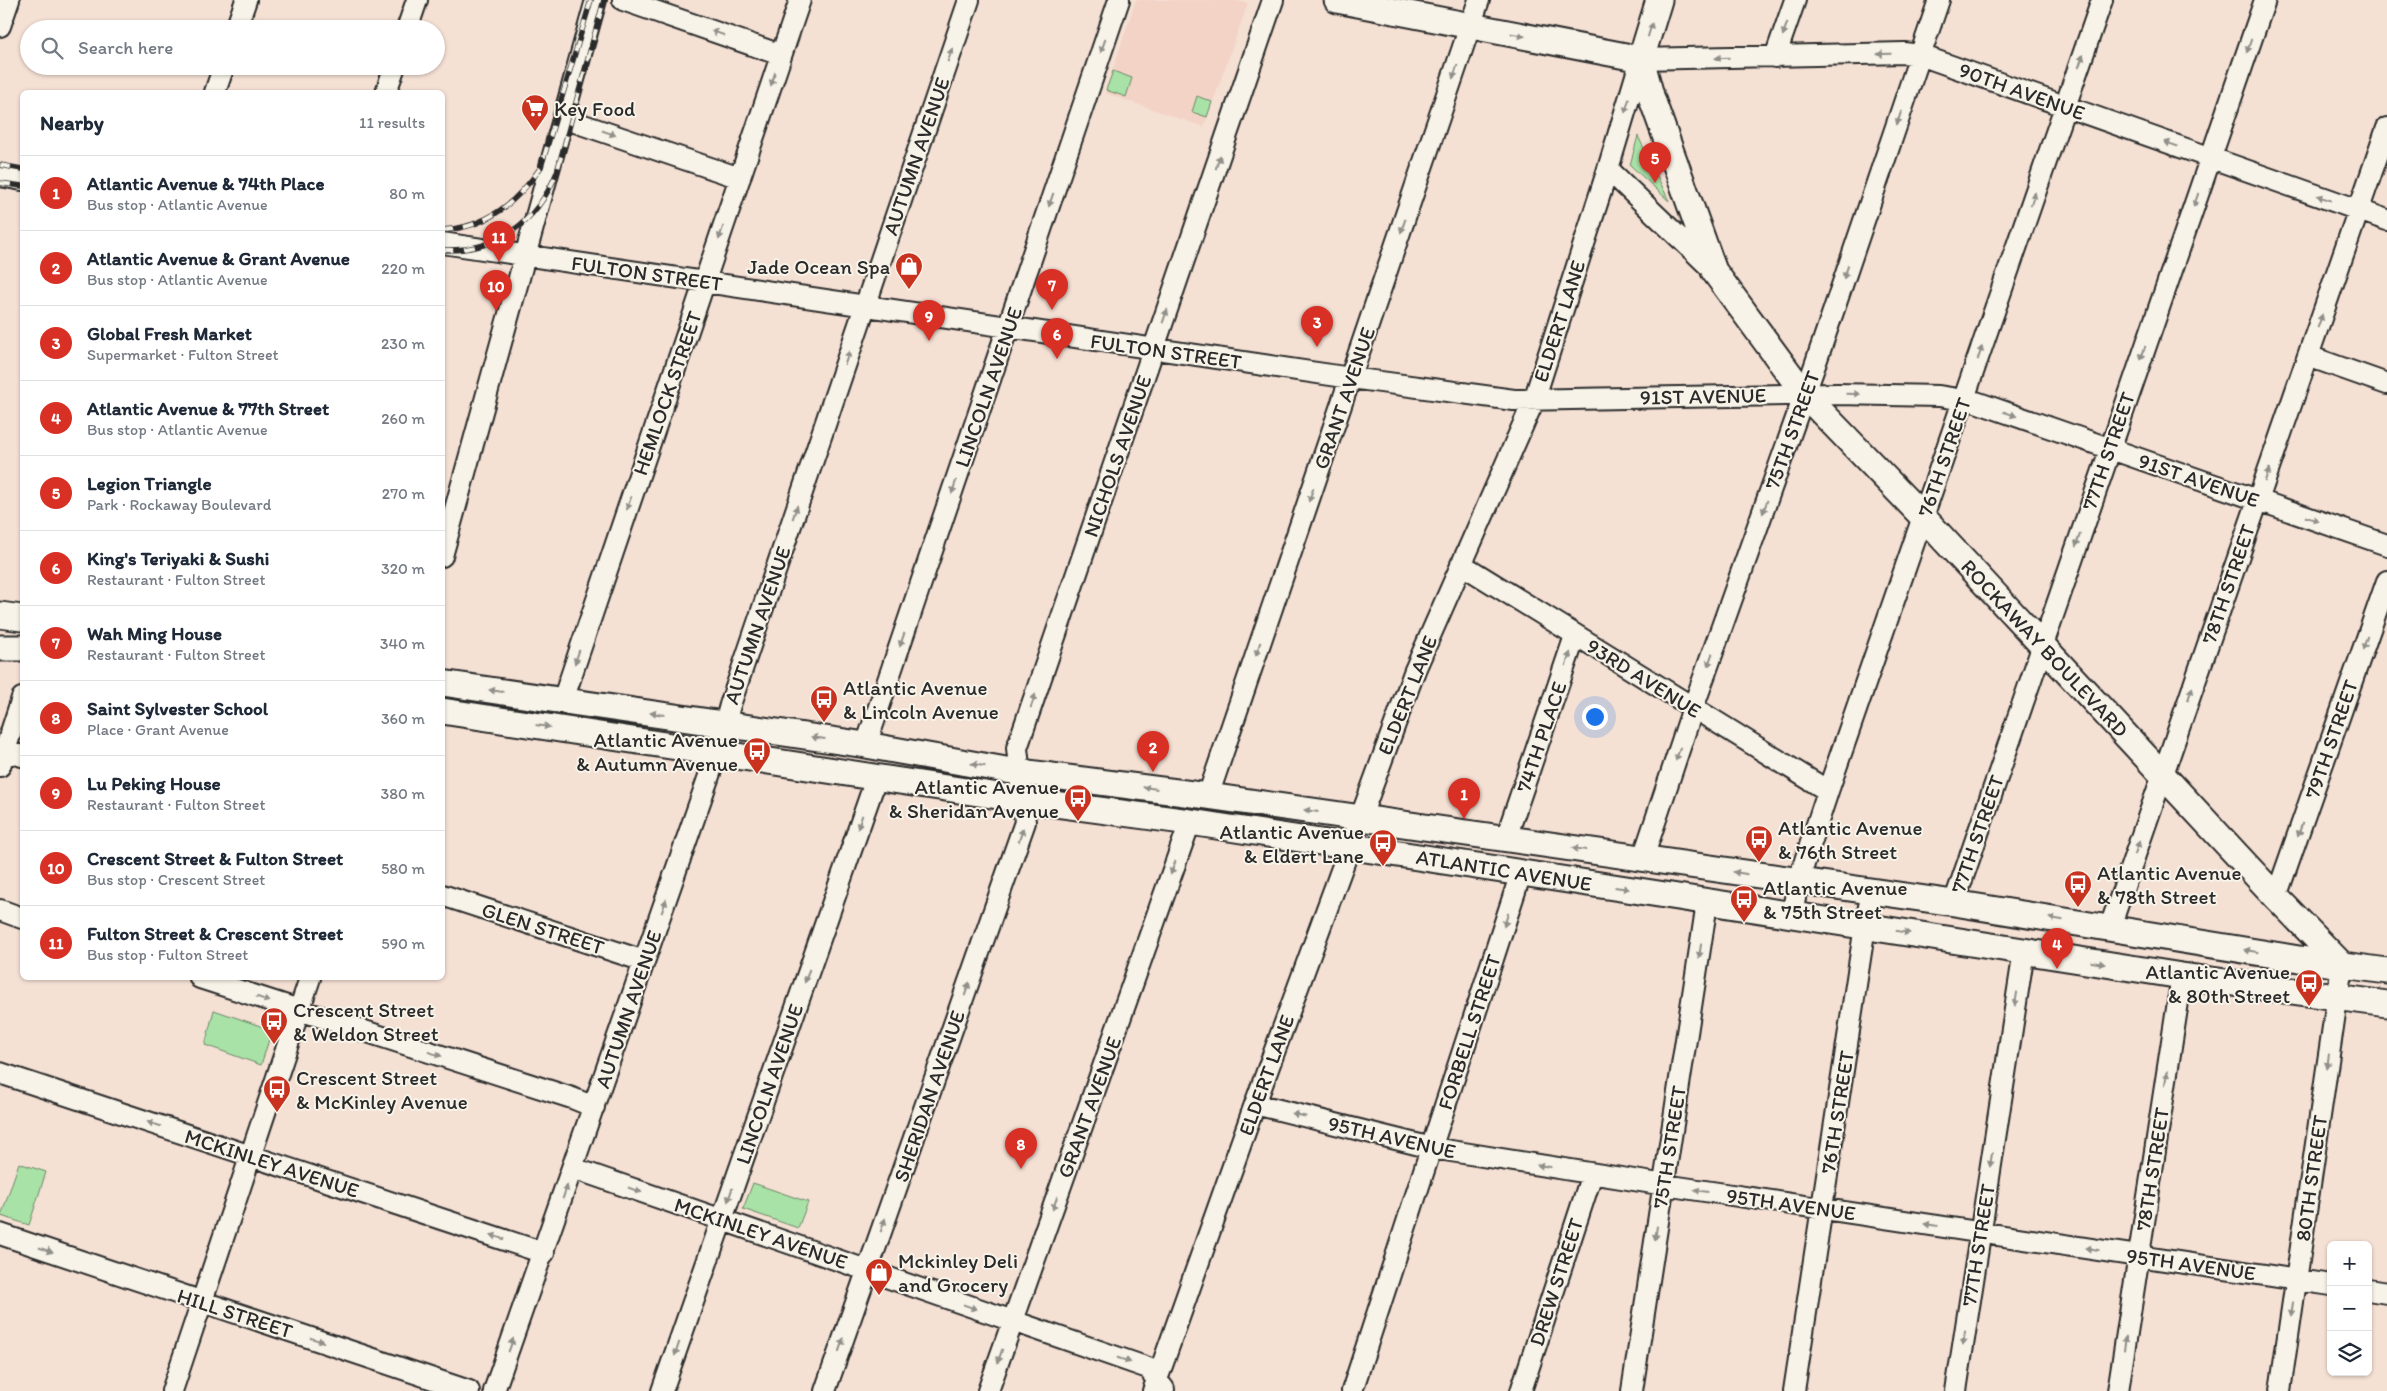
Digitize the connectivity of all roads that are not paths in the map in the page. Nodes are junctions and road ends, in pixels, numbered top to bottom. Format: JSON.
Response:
{"nodes":[{"id":1,"x":9,"y":0,"type":"edge"},
{"id":2,"x":246,"y":0,"type":"edge"},
{"id":3,"x":417,"y":0,"type":"edge"},
{"id":4,"x":596,"y":0,"type":"edge"},
{"id":5,"x":623,"y":0,"type":"edge"},
{"id":6,"x":800,"y":0,"type":"edge"},
{"id":7,"x":969,"y":0,"type":"edge"},
{"id":8,"x":1119,"y":0,"type":"edge"},
{"id":9,"x":1273,"y":0,"type":"edge"},
{"id":10,"x":1337,"y":0,"type":"edge"},
{"id":11,"x":1479,"y":0,"type":"edge"},
{"id":12,"x":1659,"y":0,"type":"edge"},
{"id":13,"x":1795,"y":0,"type":"edge"},
{"id":14,"x":1939,"y":0,"type":"edge"},
{"id":15,"x":2102,"y":0,"type":"edge"},
{"id":16,"x":2265,"y":0,"type":"edge"},
{"id":17,"x":239,"y":20,"type":"edge"},
{"id":18,"x":410,"y":20,"type":"edge"},
{"id":19,"x":0,"y":26,"type":"edge"},
{"id":20,"x":1471,"y":26,"type":"junction"},
{"id":21,"x":781,"y":55,"type":"junction"},
{"id":22,"x":1920,"y":55,"type":"junction"},
{"id":23,"x":1774,"y":58,"type":"junction"},
{"id":24,"x":1641,"y":59,"type":"junction"},
{"id":25,"x":221,"y":75,"type":"edge"},
{"id":26,"x":392,"y":75,"type":"edge"},
{"id":27,"x":216,"y":90,"type":"edge"},
{"id":28,"x":387,"y":90,"type":"edge"},
{"id":29,"x":2065,"y":107,"type":"junction"},
{"id":30,"x":563,"y":118,"type":"junction"},
{"id":31,"x":2387,"y":128,"type":"edge"},
{"id":32,"x":2211,"y":158,"type":"junction"},
{"id":33,"x":1608,"y":169,"type":"junction"},
{"id":34,"x":0,"y":176,"type":"edge"},
{"id":35,"x":740,"y":178,"type":"junction"},
{"id":36,"x":20,"y":180,"type":"edge"},
{"id":37,"x":2358,"y":210,"type":"junction"},
{"id":38,"x":2387,"y":220,"type":"edge"},
{"id":39,"x":445,"y":243,"type":"edge"},
{"id":40,"x":524,"y":255,"type":"junction"},
{"id":41,"x":1714,"y":271,"type":"junction"},
{"id":42,"x":704,"y":282,"type":"junction"},
{"id":43,"x":865,"y":306,"type":"junction"},
{"id":44,"x":1008,"y":327,"type":"junction"},
{"id":45,"x":1154,"y":349,"type":"junction"},
{"id":46,"x":2308,"y":356,"type":"junction"},
{"id":47,"x":1350,"y":378,"type":"junction"},
{"id":48,"x":2387,"y":384,"type":"edge"},
{"id":49,"x":1805,"y":395,"type":"junction"},
{"id":50,"x":1964,"y":399,"type":"junction"},
{"id":51,"x":1534,"y":400,"type":"junction"},
{"id":52,"x":2109,"y":448,"type":"junction"},
{"id":53,"x":2258,"y":500,"type":"junction"},
{"id":54,"x":1923,"y":517,"type":"junction"},
{"id":55,"x":445,"y":545,"type":"edge"},
{"id":56,"x":2387,"y":545,"type":"edge"},
{"id":57,"x":1461,"y":564,"type":"junction"},
{"id":58,"x":2387,"y":581,"type":"edge"},
{"id":59,"x":0,"y":615,"type":"edge"},
{"id":60,"x":20,"y":618,"type":"edge"},
{"id":61,"x":1576,"y":636,"type":"junction"},
{"id":62,"x":2041,"y":644,"type":"junction"},
{"id":63,"x":0,"y":648,"type":"edge"},
{"id":64,"x":20,"y":648,"type":"edge"},
{"id":65,"x":445,"y":683,"type":"edge"},
{"id":66,"x":563,"y":700,"type":"junction"},
{"id":67,"x":20,"y":706,"type":"edge"},
{"id":68,"x":1693,"y":708,"type":"junction"},
{"id":69,"x":445,"y":711,"type":"edge"},
{"id":70,"x":724,"y":724,"type":"junction"},
{"id":71,"x":866,"y":745,"type":"junction"},
{"id":72,"x":717,"y":753,"type":"junction"},
{"id":73,"x":7,"y":756,"type":"edge"},
{"id":74,"x":1020,"y":772,"type":"junction"},
{"id":75,"x":2163,"y":774,"type":"junction"},
{"id":76,"x":876,"y":776,"type":"junction"},
{"id":77,"x":1828,"y":791,"type":"junction"},
{"id":78,"x":1208,"y":796,"type":"junction"},
{"id":79,"x":1024,"y":800,"type":"junction"},
{"id":80,"x":1359,"y":818,"type":"junction"},
{"id":81,"x":1190,"y":822,"type":"junction"},
{"id":82,"x":1506,"y":838,"type":"junction"},
{"id":83,"x":1348,"y":847,"type":"junction"},
{"id":84,"x":1643,"y":858,"type":"junction"},
{"id":85,"x":1521,"y":873,"type":"junction"},
{"id":86,"x":1798,"y":882,"type":"junction"},
{"id":87,"x":1872,"y":892,"type":"junction"},
{"id":88,"x":445,"y":896,"type":"edge"},
{"id":89,"x":2276,"y":897,"type":"junction"},
{"id":90,"x":1707,"y":903,"type":"junction"},
{"id":91,"x":1954,"y":903,"type":"junction"},
{"id":92,"x":0,"y":910,"type":"edge"},
{"id":93,"x":1792,"y":915,"type":"junction"},
{"id":94,"x":20,"y":917,"type":"edge"},
{"id":95,"x":1865,"y":926,"type":"junction"},
{"id":96,"x":2110,"y":927,"type":"junction"},
{"id":97,"x":2024,"y":951,"type":"junction"},
{"id":98,"x":644,"y":961,"type":"junction"},
{"id":99,"x":2342,"y":965,"type":"junction"},
{"id":100,"x":2387,"y":971,"type":"edge"},
{"id":101,"x":2182,"y":976,"type":"junction"},
{"id":102,"x":206,"y":980,"type":"edge"},
{"id":103,"x":309,"y":980,"type":"edge"},
{"id":104,"x":2337,"y":997,"type":"junction"},
{"id":105,"x":2383,"y":1008,"type":"edge"},
{"id":106,"x":298,"y":1010,"type":"junction"},
{"id":107,"x":0,"y":1072,"type":"edge"},
{"id":108,"x":1255,"y":1104,"type":"junction"},
{"id":109,"x":594,"y":1107,"type":"junction"},
{"id":110,"x":1432,"y":1148,"type":"junction"},
{"id":111,"x":250,"y":1156,"type":"junction"},
{"id":112,"x":573,"y":1168,"type":"junction"},
{"id":113,"x":1592,"y":1174,"type":"junction"},
{"id":114,"x":1663,"y":1185,"type":"junction"},
{"id":115,"x":1822,"y":1208,"type":"junction"},
{"id":116,"x":722,"y":1220,"type":"junction"},
{"id":117,"x":1980,"y":1232,"type":"junction"},
{"id":118,"x":0,"y":1234,"type":"edge"},
{"id":119,"x":544,"y":1252,"type":"junction"},
{"id":120,"x":2138,"y":1256,"type":"junction"},
{"id":121,"x":867,"y":1270,"type":"junction"},
{"id":122,"x":2296,"y":1280,"type":"junction"},
{"id":123,"x":2327,"y":1284,"type":"edge"},
{"id":124,"x":2372,"y":1291,"type":"edge"},
{"id":125,"x":2387,"y":1293,"type":"edge"},
{"id":126,"x":202,"y":1302,"type":"junction"},
{"id":127,"x":1012,"y":1322,"type":"junction"},
{"id":128,"x":1159,"y":1388,"type":"edge"},
{"id":129,"x":172,"y":1391,"type":"edge"},
{"id":130,"x":469,"y":1391,"type":"edge"},
{"id":131,"x":494,"y":1391,"type":"edge"},
{"id":132,"x":662,"y":1391,"type":"edge"},
{"id":133,"x":825,"y":1391,"type":"edge"},
{"id":134,"x":988,"y":1391,"type":"edge"},
{"id":135,"x":1352,"y":1391,"type":"edge"},
{"id":136,"x":1521,"y":1391,"type":"edge"},
{"id":137,"x":1632,"y":1391,"type":"edge"},
{"id":138,"x":1794,"y":1391,"type":"edge"},
{"id":139,"x":1956,"y":1391,"type":"edge"},
{"id":140,"x":2118,"y":1391,"type":"edge"},
{"id":141,"x":2280,"y":1391,"type":"edge"}],
"edges":[{"from":1,"to":19,"type":"street"},
{"from":2,"to":17,"type":"street"},
{"from":3,"to":18,"type":"street"},
{"from":4,"to":30,"type":"street"},
{"from":21,"to":5,"type":"street","one_way":true},
{"from":6,"to":21,"type":"street","name":"HEMLOCK STREET"},
{"from":43,"to":7,"type":"street","name":"AUTUMN AVENUE","one_way":true},
{"from":8,"to":44,"type":"street","name":"LINCOLN AVENUE","one_way":true},
{"from":45,"to":9,"type":"street","name":"NICHOLS AVENUE","one_way":true},
{"from":10,"to":20,"type":"main road"},
{"from":11,"to":20,"type":"street","name":"GRANT AVENUE"},
{"from":24,"to":12,"type":"main road","name":"ELDERT LANE","one_way":true},
{"from":13,"to":23,"type":"street","one_way":true},
{"from":14,"to":22,"type":"street","name":"75TH STREET"},
{"from":29,"to":15,"type":"street","name":"76TH STREET","one_way":true},
{"from":16,"to":32,"type":"street","name":"77TH STREET","one_way":true},
{"from":20,"to":24,"type":"main road","one_way":true},
{"from":20,"to":47,"type":"street","name":"GRANT AVENUE","one_way":true},
{"from":21,"to":35,"type":"street","name":"HEMLOCK STREET","one_way":true},
{"from":22,"to":23,"type":"street","name":"90TH AVENUE","one_way":true},
{"from":22,"to":29,"type":"street","name":"90TH AVENUE"},
{"from":22,"to":49,"type":"street","name":"75TH STREET","one_way":true},
{"from":23,"to":24,"type":"street","name":"90TH AVENUE","one_way":true},
{"from":24,"to":33,"type":"street","name":"ELDERT LANE","one_way":true},
{"from":24,"to":41,"type":"main road","name":"ROCKAWAY BOULEVARD"},
{"from":25,"to":27,"type":"street"},
{"from":26,"to":28,"type":"street"},
{"from":32,"to":29,"type":"street","name":"90TH AVENUE","one_way":true},
{"from":50,"to":29,"type":"street","name":"76TH STREET","one_way":true},
{"from":30,"to":35,"type":"street","one_way":true},
{"from":30,"to":40,"type":"street"},
{"from":31,"to":37,"type":"street","name":"78TH STREET"},
{"from":37,"to":32,"type":"street","name":"90TH AVENUE","one_way":true},
{"from":32,"to":52,"type":"street","name":"77TH STREET","one_way":true},
{"from":33,"to":41,"type":"street","name":"ROCKAWAY BOULEVARD"},
{"from":33,"to":51,"type":"street","name":"ELDERT LANE"},
{"from":34,"to":36,"type":"street"},
{"from":35,"to":42,"type":"street","name":"HEMLOCK STREET","one_way":true},
{"from":37,"to":38,"type":"street","name":"90TH AVENUE"},
{"from":46,"to":37,"type":"street","name":"78TH STREET","one_way":true},
{"from":39,"to":40,"type":"street","name":"FULTON STREET"},
{"from":40,"to":42,"type":"street","name":"FULTON STREET"},
{"from":40,"to":55,"type":"street"},
{"from":41,"to":49,"type":"main road","name":"ROCKAWAY BOULEVARD"},
{"from":42,"to":43,"type":"street","name":"FULTON STREET"},
{"from":42,"to":66,"type":"street","name":"HEMLOCK STREET","one_way":true},
{"from":43,"to":44,"type":"street","name":"FULTON STREET"},
{"from":70,"to":43,"type":"street","name":"AUTUMN AVENUE","one_way":true},
{"from":44,"to":45,"type":"street","name":"FULTON STREET"},
{"from":44,"to":71,"type":"street","name":"LINCOLN AVENUE","one_way":true},
{"from":45,"to":47,"type":"street","name":"FULTON STREET"},
{"from":74,"to":45,"type":"street","name":"NICHOLS AVENUE","one_way":true},
{"from":46,"to":48,"type":"street"},
{"from":53,"to":46,"type":"street","name":"78TH STREET","one_way":true},
{"from":47,"to":51,"type":"street","name":"FULTON STREET"},
{"from":47,"to":78,"type":"street","name":"GRANT AVENUE","one_way":true},
{"from":49,"to":50,"type":"street","name":"91ST AVENUE","one_way":true},
{"from":49,"to":51,"type":"street","name":"91ST AVENUE"},
{"from":49,"to":54,"type":"main road","name":"ROCKAWAY BOULEVARD"},
{"from":49,"to":68,"type":"street","name":"75TH STREET","one_way":true},
{"from":50,"to":52,"type":"street","name":"91ST AVENUE","one_way":true},
{"from":50,"to":54,"type":"street","name":"76TH STREET"},
{"from":51,"to":57,"type":"street","name":"ELDERT LANE"},
{"from":52,"to":53,"type":"street","name":"91ST AVENUE"},
{"from":52,"to":62,"type":"street","name":"77TH STREET","one_way":true},
{"from":53,"to":56,"type":"street","name":"91ST AVENUE","one_way":true},
{"from":75,"to":53,"type":"street","name":"78TH STREET","one_way":true},
{"from":54,"to":62,"type":"main road","name":"ROCKAWAY BOULEVARD"},
{"from":54,"to":77,"type":"street","name":"76TH STREET"},
{"from":57,"to":61,"type":"street","name":"93RD AVENUE"},
{"from":57,"to":80,"type":"street","name":"ELDERT LANE"},
{"from":58,"to":89,"type":"street","name":"79TH STREET","one_way":true},
{"from":59,"to":60,"type":"main road"},
{"from":61,"to":68,"type":"street","name":"93RD AVENUE"},
{"from":82,"to":61,"type":"street","name":"74TH PLACE","one_way":true},
{"from":62,"to":75,"type":"main road","name":"ROCKAWAY BOULEVARD"},
{"from":62,"to":91,"type":"street","name":"77TH STREET"},
{"from":63,"to":64,"type":"main road"},
{"from":66,"to":65,"type":"main road","name":"ATLANTIC AVENUE","one_way":true},
{"from":70,"to":66,"type":"main road","name":"ATLANTIC AVENUE","one_way":true},
{"from":67,"to":73,"type":"street"},
{"from":68,"to":77,"type":"street","name":"93RD AVENUE"},
{"from":68,"to":84,"type":"street","name":"75TH STREET","one_way":true},
{"from":69,"to":72,"type":"main road","name":"ATLANTIC AVENUE","one_way":true},
{"from":71,"to":70,"type":"main road","name":"ATLANTIC AVENUE","one_way":true},
{"from":70,"to":72,"type":"street","name":"AUTUMN AVENUE"},
{"from":74,"to":71,"type":"main road","name":"ATLANTIC AVENUE","one_way":true},
{"from":72,"to":76,"type":"main road","name":"ATLANTIC AVENUE"},
{"from":98,"to":72,"type":"street","name":"AUTUMN AVENUE","one_way":true},
{"from":78,"to":74,"type":"main road","name":"ATLANTIC AVENUE","one_way":true},
{"from":74,"to":79,"type":"street","name":"NICHOLS AVENUE"},
{"from":75,"to":89,"type":"main road","name":"ROCKAWAY BOULEVARD"},
{"from":96,"to":75,"type":"street","name":"78TH STREET","one_way":true},
{"from":76,"to":79,"type":"main road","name":"ATLANTIC AVENUE"},
{"from":76,"to":116,"type":"street","name":"LINCOLN AVENUE","one_way":true},
{"from":77,"to":86,"type":"street","name":"76TH STREET"},
{"from":80,"to":78,"type":"main road","name":"ATLANTIC AVENUE","one_way":true},
{"from":79,"to":81,"type":"main road","name":"ATLANTIC AVENUE"},
{"from":121,"to":79,"type":"street","name":"SHERIDAN AVENUE","one_way":true},
{"from":80,"to":82,"type":"main road","name":"ATLANTIC AVENUE"},
{"from":80,"to":83,"type":"street","name":"ELDERT LANE"},
{"from":81,"to":83,"type":"main road","name":"ATLANTIC AVENUE"},
{"from":81,"to":127,"type":"street","name":"GRANT AVENUE","one_way":true},
{"from":84,"to":82,"type":"main road","name":"ATLANTIC AVENUE","one_way":true},
{"from":83,"to":85,"type":"main road","name":"ATLANTIC AVENUE"},
{"from":83,"to":108,"type":"street","name":"ELDERT LANE"},
{"from":86,"to":84,"type":"main road","name":"ATLANTIC AVENUE","one_way":true},
{"from":85,"to":90,"type":"main road","name":"ATLANTIC AVENUE","one_way":true},
{"from":85,"to":110,"type":"street","name":"FORBELL STREET","one_way":true},
{"from":86,"to":87,"type":"main road","name":"ATLANTIC AVENUE"},
{"from":86,"to":93,"type":"street","name":"76TH STREET"},
{"from":87,"to":91,"type":"main road","name":"ATLANTIC AVENUE"},
{"from":87,"to":95,"type":"street","name":"76TH STREET"},
{"from":88,"to":98,"type":"street","name":"GLEN STREET"},
{"from":89,"to":99,"type":"main road","name":"ROCKAWAY BOULEVARD"},
{"from":90,"to":93,"type":"main road","name":"ATLANTIC AVENUE"},
{"from":90,"to":114,"type":"street","name":"75TH STREET","one_way":true},
{"from":96,"to":91,"type":"main road","name":"ATLANTIC AVENUE","one_way":true},
{"from":92,"to":94,"type":"street"},
{"from":93,"to":95,"type":"main road","name":"ATLANTIC AVENUE"},
{"from":95,"to":97,"type":"main road","name":"ATLANTIC AVENUE","one_way":true},
{"from":95,"to":115,"type":"street","name":"76TH STREET"},
{"from":99,"to":96,"type":"main road","name":"ATLANTIC AVENUE","one_way":true},
{"from":97,"to":101,"type":"main road","name":"ATLANTIC AVENUE","one_way":true},
{"from":97,"to":117,"type":"street","name":"77TH STREET","one_way":true},
{"from":98,"to":109,"type":"street","name":"AUTUMN AVENUE"},
{"from":99,"to":100,"type":"main road","name":"ATLANTIC AVENUE"},
{"from":99,"to":104,"type":"street","name":"80TH STREET"},
{"from":99,"to":105,"type":"main road","name":"ROCKAWAY BOULEVARD"},
{"from":101,"to":104,"type":"main road","name":"ATLANTIC AVENUE"},
{"from":120,"to":101,"type":"street","name":"78TH STREET","one_way":true},
{"from":102,"to":106,"type":"street","one_way":true},
{"from":103,"to":106,"type":"street"},
{"from":104,"to":105,"type":"main road","name":"ATLANTIC AVENUE"},
{"from":104,"to":122,"type":"street","name":"80TH STREET","one_way":true},
{"from":106,"to":109,"type":"street","one_way":true},
{"from":106,"to":111,"type":"street"},
{"from":111,"to":107,"type":"street","name":"MCKINLEY AVENUE","one_way":true},
{"from":110,"to":108,"type":"street","name":"95TH AVENUE","one_way":true},
{"from":108,"to":128,"type":"street","name":"ELDERT LANE"},
{"from":109,"to":112,"type":"street","name":"AUTUMN AVENUE"},
{"from":113,"to":110,"type":"street","name":"95TH AVENUE","one_way":true},
{"from":110,"to":135,"type":"street","name":"FORBELL STREET"},
{"from":119,"to":111,"type":"street","name":"MCKINLEY AVENUE","one_way":true},
{"from":111,"to":126,"type":"street"},
{"from":112,"to":116,"type":"street","name":"MCKINLEY AVENUE","one_way":true},
{"from":119,"to":112,"type":"street","name":"AUTUMN AVENUE","one_way":true},
{"from":113,"to":114,"type":"street","name":"95TH AVENUE"},
{"from":113,"to":136,"type":"street","name":"DREW STREET"},
{"from":115,"to":114,"type":"street","name":"95TH AVENUE","one_way":true},
{"from":114,"to":137,"type":"street","name":"75TH STREET","one_way":true},
{"from":117,"to":115,"type":"street","name":"95TH AVENUE","one_way":true},
{"from":115,"to":138,"type":"street","name":"76TH STREET"},
{"from":116,"to":121,"type":"street","name":"MCKINLEY AVENUE"},
{"from":116,"to":132,"type":"street","name":"LINCOLN AVENUE","one_way":true},
{"from":120,"to":117,"type":"street","name":"95TH AVENUE","one_way":true},
{"from":117,"to":139,"type":"street","name":"77TH STREET","one_way":true},
{"from":118,"to":126,"type":"street","name":"HILL STREET","one_way":true},
{"from":131,"to":119,"type":"street","name":"AUTUMN AVENUE","one_way":true},
{"from":120,"to":122,"type":"street","name":"95TH AVENUE"},
{"from":140,"to":120,"type":"street","name":"78TH STREET","one_way":true},
{"from":121,"to":127,"type":"street","name":"MCKINLEY AVENUE","one_way":true},
{"from":133,"to":121,"type":"street","name":"SHERIDAN AVENUE","one_way":true},
{"from":122,"to":123,"type":"street","name":"95TH AVENUE"},
{"from":122,"to":141,"type":"street","name":"80TH STREET","one_way":true},
{"from":124,"to":125,"type":"street"},
{"from":126,"to":129,"type":"street"},
{"from":126,"to":130,"type":"street","name":"HILL STREET","one_way":true},
{"from":127,"to":128,"type":"street","name":"MCKINLEY AVENUE","one_way":true},
{"from":127,"to":134,"type":"street","name":"GRANT AVENUE","one_way":true}]}
